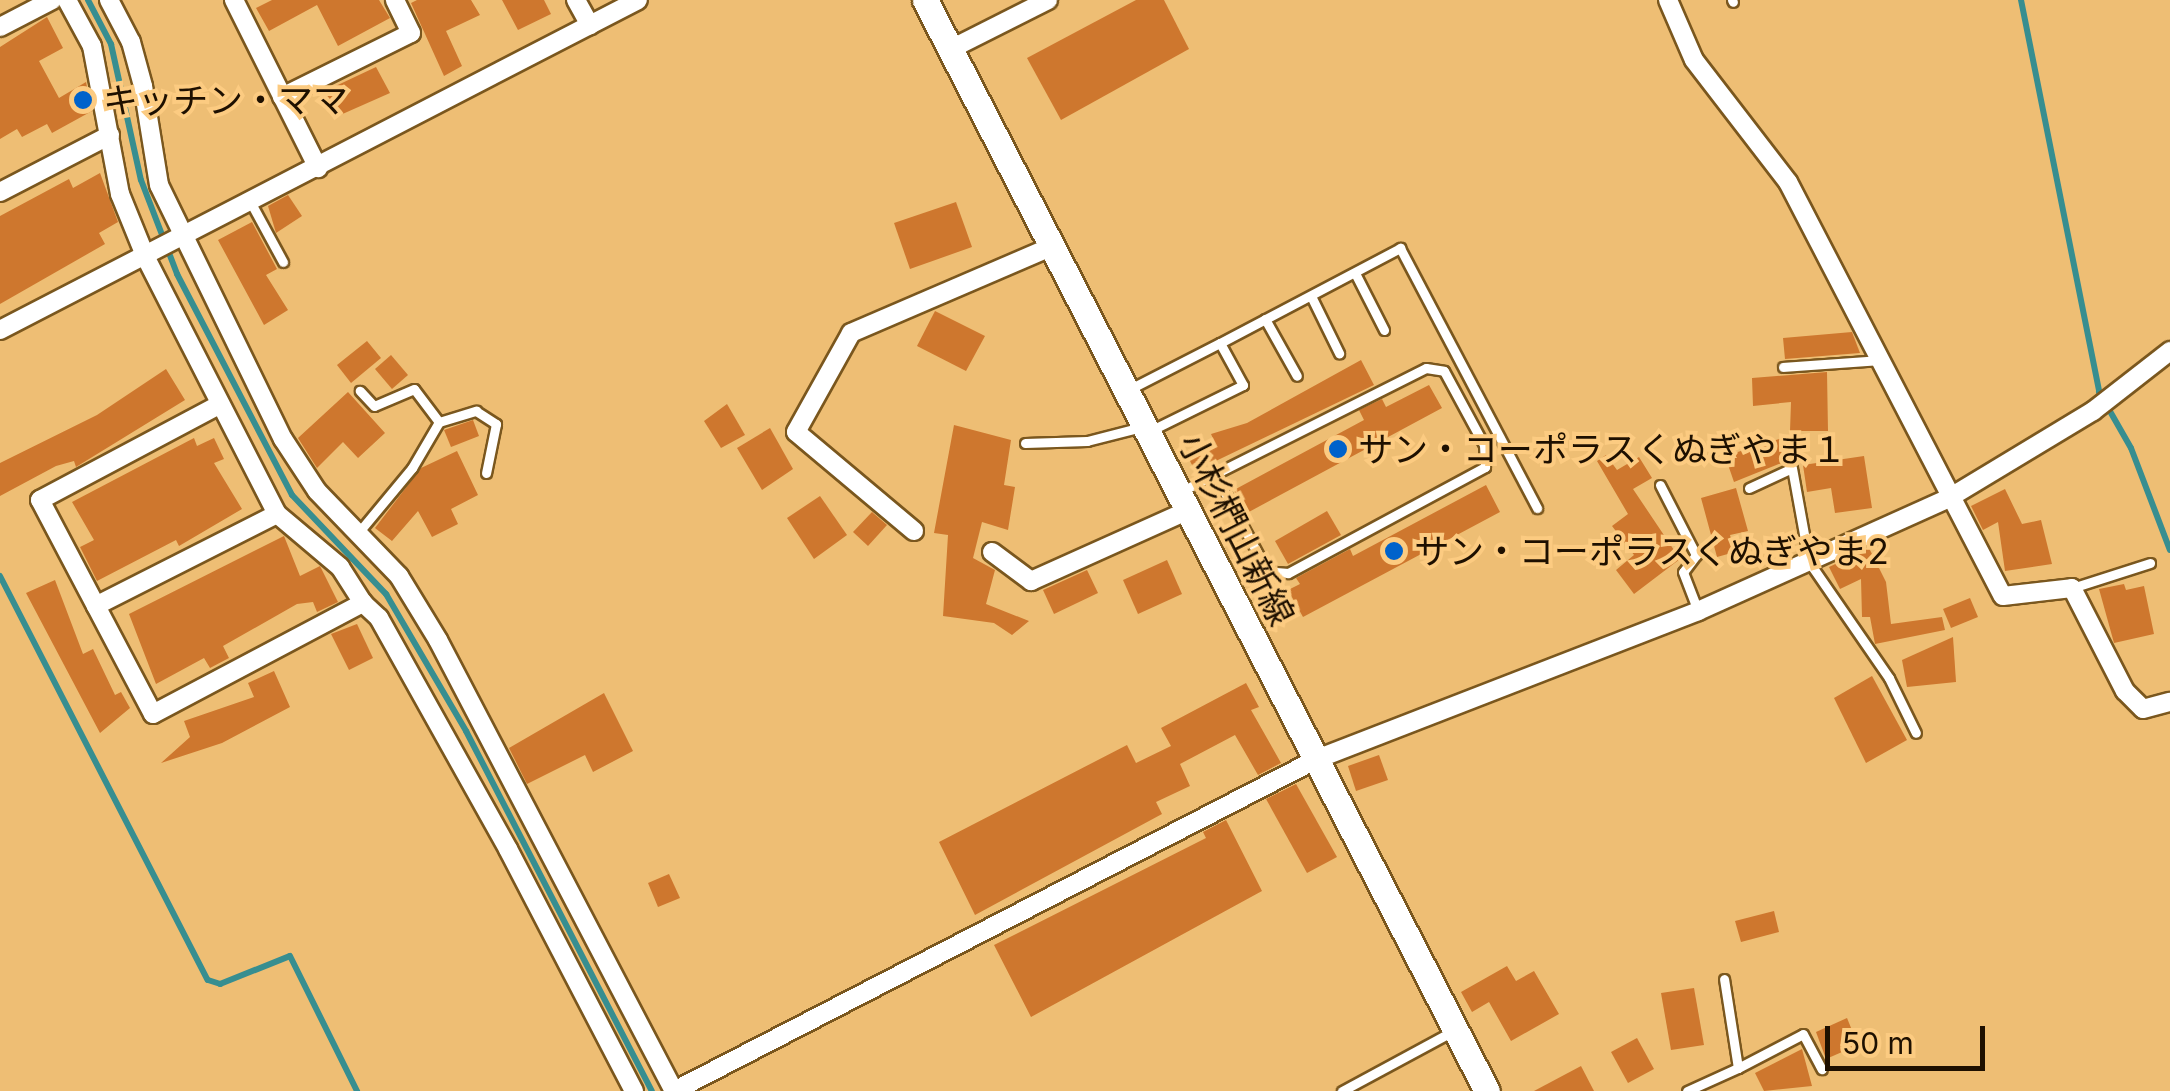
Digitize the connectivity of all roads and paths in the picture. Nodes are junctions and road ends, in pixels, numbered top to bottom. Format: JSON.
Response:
{"nodes":[{"id":1,"x":52,"y":0,"type":"edge"},
{"id":2,"x":67,"y":0,"type":"edge"},
{"id":3,"x":108,"y":0,"type":"edge"},
{"id":4,"x":234,"y":0,"type":"edge"},
{"id":5,"x":394,"y":0,"type":"edge"},
{"id":6,"x":576,"y":0,"type":"edge"},
{"id":7,"x":638,"y":0,"type":"edge"},
{"id":8,"x":925,"y":0,"type":"edge"},
{"id":9,"x":1048,"y":0,"type":"edge"},
{"id":10,"x":1668,"y":0,"type":"edge"},
{"id":11,"x":590,"y":25,"type":"junction"},
{"id":12,"x":0,"y":27,"type":"edge"},
{"id":13,"x":948,"y":50,"type":"junction"},
{"id":14,"x":282,"y":97,"type":"junction"},
{"id":15,"x":110,"y":134,"type":"junction"},
{"id":16,"x":318,"y":168,"type":"junction"},
{"id":17,"x":0,"y":192,"type":"edge"},
{"id":18,"x":251,"y":203,"type":"junction"},
{"id":19,"x":184,"y":238,"type":"junction"},
{"id":20,"x":1052,"y":246,"type":"junction"},
{"id":21,"x":146,"y":258,"type":"junction"},
{"id":22,"x":284,"y":262,"type":"dead end"},
{"id":23,"x":1355,"y":273,"type":"junction"},
{"id":24,"x":1310,"y":296,"type":"junction"},
{"id":25,"x":1266,"y":319,"type":"junction"},
{"id":26,"x":0,"y":330,"type":"edge"},
{"id":27,"x":1384,"y":330,"type":"dead end"},
{"id":28,"x":1220,"y":343,"type":"junction"},
{"id":29,"x":2170,"y":351,"type":"edge"},
{"id":30,"x":1340,"y":353,"type":"dead end"},
{"id":31,"x":1880,"y":360,"type":"junction"},
{"id":32,"x":1784,"y":367,"type":"dead end"},
{"id":33,"x":1297,"y":376,"type":"dead end"},
{"id":34,"x":360,"y":391,"type":"dead end"},
{"id":35,"x":1126,"y":391,"type":"junction"},
{"id":36,"x":218,"y":405,"type":"junction"},
{"id":37,"x":438,"y":422,"type":"junction"},
{"id":38,"x":1146,"y":429,"type":"junction"},
{"id":39,"x":1025,"y":443,"type":"dead end"},
{"id":40,"x":486,"y":472,"type":"dead end"},
{"id":41,"x":1215,"y":474,"type":"junction"},
{"id":42,"x":1660,"y":485,"type":"dead end"},
{"id":43,"x":1748,"y":488,"type":"dead end"},
{"id":44,"x":1949,"y":498,"type":"junction"},
{"id":45,"x":1182,"y":502,"type":"junction"},
{"id":46,"x":1537,"y":508,"type":"dead end"},
{"id":47,"x":277,"y":514,"type":"junction"},
{"id":48,"x":914,"y":532,"type":"dead end"},
{"id":49,"x":358,"y":533,"type":"junction"},
{"id":50,"x":992,"y":552,"type":"dead end"},
{"id":51,"x":1809,"y":562,"type":"junction"},
{"id":52,"x":2150,"y":564,"type":"dead end"},
{"id":53,"x":2072,"y":588,"type":"junction"},
{"id":54,"x":363,"y":603,"type":"junction"},
{"id":55,"x":96,"y":606,"type":"junction"},
{"id":56,"x":1698,"y":611,"type":"junction"},
{"id":57,"x":2170,"y":702,"type":"edge"},
{"id":58,"x":1916,"y":733,"type":"dead end"},
{"id":59,"x":1317,"y":759,"type":"junction"},
{"id":60,"x":1724,"y":980,"type":"dead end"},
{"id":61,"x":1456,"y":1030,"type":"junction"},
{"id":62,"x":1738,"y":1068,"type":"junction"},
{"id":63,"x":1822,"y":1069,"type":"dead end"},
{"id":64,"x":634,"y":1091,"type":"edge"},
{"id":65,"x":1342,"y":1091,"type":"edge"},
{"id":66,"x":1487,"y":1091,"type":"edge"},
{"id":67,"x":1687,"y":1091,"type":"edge"}],
"edges":[{"from":1,"to":12,"type":"street"},
{"from":2,"to":15,"type":"street"},
{"from":3,"to":19,"type":"street"},
{"from":4,"to":14,"type":"street"},
{"from":5,"to":14,"type":"street"},
{"from":6,"to":11,"type":"street"},
{"from":7,"to":11,"type":"street"},
{"from":8,"to":13,"type":"main road","name":"小杉椚山新線"},
{"from":9,"to":13,"type":"street"},
{"from":10,"to":31,"type":"street"},
{"from":11,"to":16,"type":"street"},
{"from":13,"to":20,"type":"main road","name":"小杉椚山新線"},
{"from":14,"to":16,"type":"street"},
{"from":15,"to":17,"type":"street"},
{"from":15,"to":21,"type":"street"},
{"from":16,"to":18,"type":"street"},
{"from":18,"to":19,"type":"street"},
{"from":18,"to":22,"type":"lane"},
{"from":19,"to":21,"type":"street"},
{"from":19,"to":49,"type":"street"},
{"from":20,"to":35,"type":"main road","name":"小杉椚山新線"},
{"from":20,"to":48,"type":"street"},
{"from":21,"to":26,"type":"street"},
{"from":21,"to":36,"type":"street"},
{"from":23,"to":24,"type":"lane"},
{"from":23,"to":27,"type":"lane"},
{"from":23,"to":46,"type":"lane"},
{"from":24,"to":25,"type":"lane"},
{"from":24,"to":30,"type":"lane"},
{"from":25,"to":28,"type":"lane"},
{"from":25,"to":33,"type":"lane"},
{"from":28,"to":35,"type":"lane"},
{"from":28,"to":38,"type":"lane"},
{"from":29,"to":44,"type":"street"},
{"from":31,"to":32,"type":"lane"},
{"from":31,"to":44,"type":"street"},
{"from":34,"to":37,"type":"lane"},
{"from":35,"to":38,"type":"main road","name":"小杉椚山新線"},
{"from":36,"to":47,"type":"street"},
{"from":36,"to":55,"type":"street"},
{"from":37,"to":40,"type":"lane"},
{"from":37,"to":49,"type":"lane"},
{"from":38,"to":39,"type":"lane"},
{"from":38,"to":45,"type":"main road","name":"小杉椚山新線"},
{"from":41,"to":41,"type":"lane"},
{"from":41,"to":45,"type":"lane"},
{"from":42,"to":56,"type":"lane"},
{"from":43,"to":51,"type":"lane"},
{"from":44,"to":51,"type":"street"},
{"from":44,"to":53,"type":"street"},
{"from":45,"to":50,"type":"street"},
{"from":45,"to":59,"type":"main road","name":"小杉椚山新線"},
{"from":47,"to":54,"type":"street"},
{"from":47,"to":55,"type":"street"},
{"from":49,"to":59,"type":"street"},
{"from":51,"to":56,"type":"street"},
{"from":51,"to":58,"type":"lane"},
{"from":52,"to":53,"type":"lane"},
{"from":53,"to":57,"type":"street"},
{"from":54,"to":55,"type":"street"},
{"from":54,"to":64,"type":"street"},
{"from":56,"to":59,"type":"street"},
{"from":59,"to":61,"type":"main road","name":"小杉椚山新線"},
{"from":60,"to":62,"type":"lane"},
{"from":61,"to":65,"type":"lane"},
{"from":61,"to":66,"type":"main road","name":"小杉椚山新線"},
{"from":62,"to":63,"type":"lane"},
{"from":62,"to":67,"type":"lane"}]}
